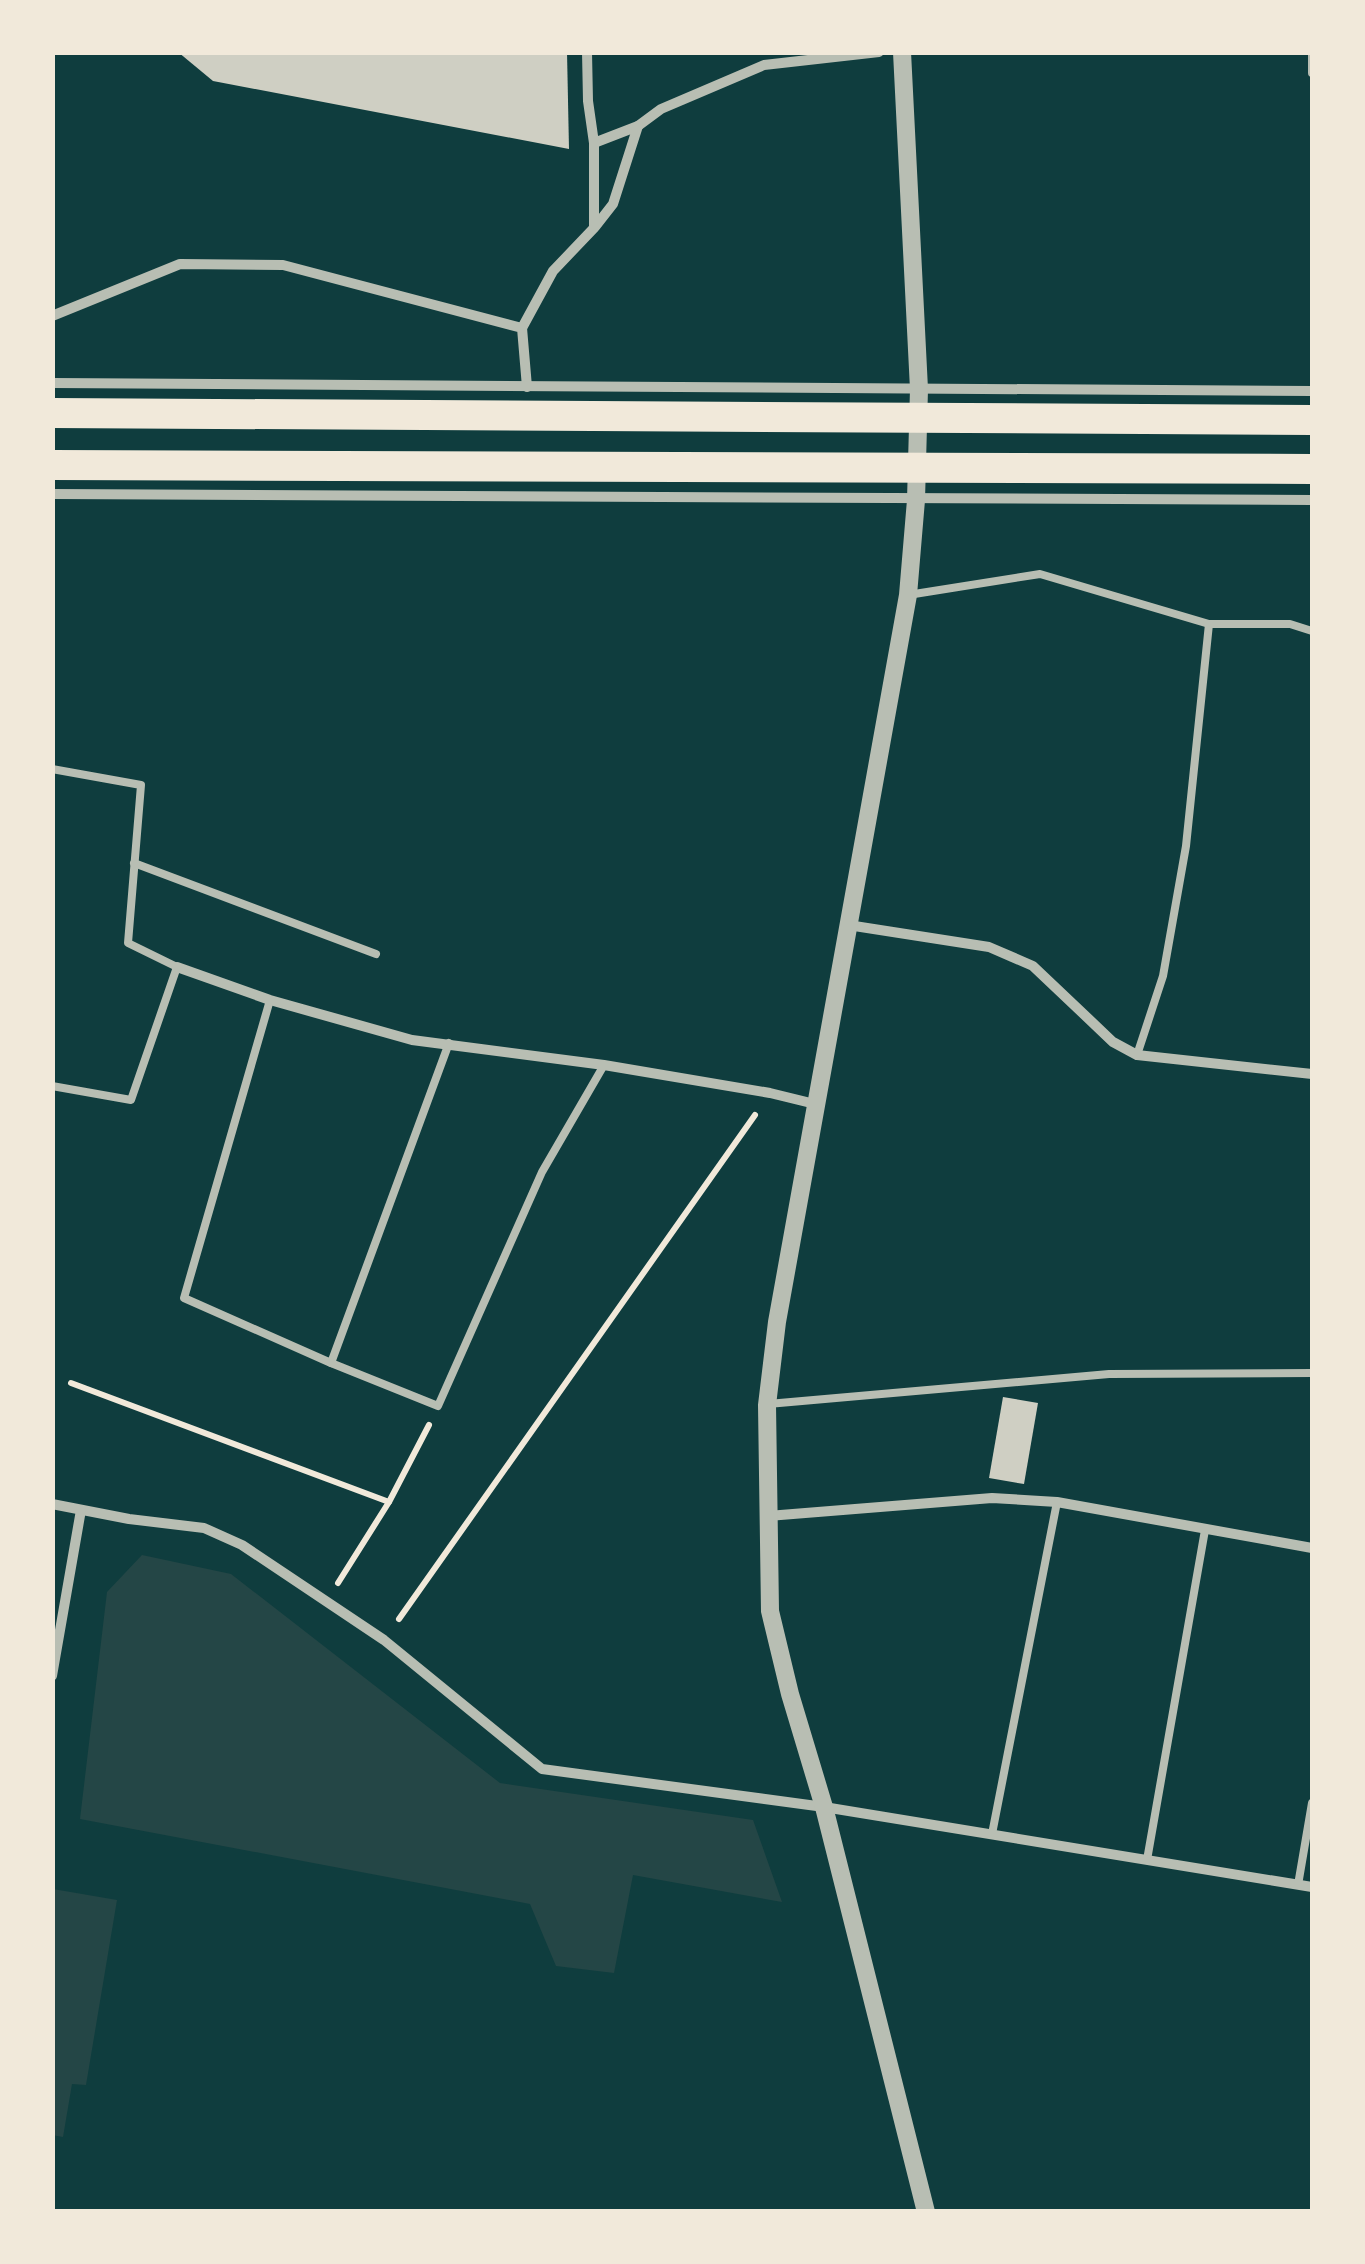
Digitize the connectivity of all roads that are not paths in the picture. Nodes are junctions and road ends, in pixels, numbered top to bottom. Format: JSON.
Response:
{"nodes":[{"id":1,"x":587,"y":52,"type":"edge"},
{"id":2,"x":880,"y":52,"type":"edge"},
{"id":3,"x":902,"y":52,"type":"edge"},
{"id":4,"x":1312,"y":52,"type":"edge"},
{"id":5,"x":1312,"y":73,"type":"edge"},
{"id":6,"x":638,"y":126,"type":"junction"},
{"id":7,"x":594,"y":143,"type":"junction"},
{"id":8,"x":594,"y":228,"type":"junction"},
{"id":9,"x":52,"y":316,"type":"edge"},
{"id":10,"x":522,"y":328,"type":"junction"},
{"id":11,"x":52,"y":384,"type":"edge"},
{"id":12,"x":527,"y":386,"type":"junction"},
{"id":13,"x":920,"y":388,"type":"junction"},
{"id":14,"x":1312,"y":390,"type":"edge"},
{"id":15,"x":52,"y":414,"type":"edge"},
{"id":16,"x":1312,"y":420,"type":"edge"},
{"id":17,"x":52,"y":465,"type":"edge"},
{"id":18,"x":1312,"y":469,"type":"edge"},
{"id":19,"x":52,"y":494,"type":"edge"},
{"id":20,"x":916,"y":500,"type":"junction"},
{"id":21,"x":1312,"y":500,"type":"edge"},
{"id":22,"x":908,"y":595,"type":"junction"},
{"id":23,"x":1209,"y":624,"type":"junction"},
{"id":24,"x":1312,"y":631,"type":"edge"},
{"id":25,"x":52,"y":769,"type":"edge"},
{"id":26,"x":134,"y":863,"type":"junction"},
{"id":27,"x":848,"y":925,"type":"junction"},
{"id":28,"x":376,"y":954,"type":"dead end"},
{"id":29,"x":177,"y":967,"type":"junction"},
{"id":30,"x":270,"y":1000,"type":"junction"},
{"id":31,"x":449,"y":1044,"type":"junction"},
{"id":32,"x":1137,"y":1055,"type":"junction"},
{"id":33,"x":604,"y":1066,"type":"junction"},
{"id":34,"x":1312,"y":1074,"type":"edge"},
{"id":35,"x":52,"y":1086,"type":"edge"},
{"id":36,"x":816,"y":1104,"type":"junction"},
{"id":37,"x":331,"y":1363,"type":"junction"},
{"id":38,"x":1312,"y":1373,"type":"edge"},
{"id":39,"x":768,"y":1404,"type":"junction"},
{"id":40,"x":1057,"y":1502,"type":"junction"},
{"id":41,"x":52,"y":1504,"type":"edge"},
{"id":42,"x":81,"y":1510,"type":"junction"},
{"id":43,"x":768,"y":1516,"type":"junction"},
{"id":44,"x":1205,"y":1530,"type":"junction"},
{"id":45,"x":1312,"y":1548,"type":"edge"},
{"id":46,"x":52,"y":1676,"type":"edge"},
{"id":47,"x":1312,"y":1804,"type":"edge"},
{"id":48,"x":824,"y":1806,"type":"junction"},
{"id":49,"x":992,"y":1834,"type":"junction"},
{"id":50,"x":1147,"y":1860,"type":"junction"},
{"id":51,"x":1298,"y":1885,"type":"junction"},
{"id":52,"x":1312,"y":1887,"type":"edge"},
{"id":53,"x":926,"y":2212,"type":"edge"}],
"edges":[{"from":1,"to":7,"type":"street"},
{"from":2,"to":6,"type":"street"},
{"from":3,"to":13,"type":"street"},
{"from":4,"to":5,"type":"lane"},
{"from":6,"to":7,"type":"street"},
{"from":6,"to":8,"type":"street"},
{"from":7,"to":8,"type":"street"},
{"from":8,"to":10,"type":"street"},
{"from":9,"to":10,"type":"street"},
{"from":10,"to":12,"type":"street"},
{"from":11,"to":12,"type":"street"},
{"from":12,"to":13,"type":"street"},
{"from":13,"to":14,"type":"street"},
{"from":13,"to":20,"type":"street"},
{"from":15,"to":16,"type":"highway"},
{"from":17,"to":18,"type":"highway"},
{"from":19,"to":20,"type":"street"},
{"from":20,"to":21,"type":"street"},
{"from":20,"to":22,"type":"street"},
{"from":22,"to":23,"type":"lane"},
{"from":22,"to":27,"type":"street"},
{"from":23,"to":24,"type":"lane"},
{"from":23,"to":32,"type":"lane"},
{"from":25,"to":26,"type":"lane"},
{"from":26,"to":28,"type":"lane"},
{"from":26,"to":29,"type":"lane"},
{"from":27,"to":32,"type":"street"},
{"from":27,"to":36,"type":"street"},
{"from":29,"to":30,"type":"street"},
{"from":29,"to":35,"type":"lane"},
{"from":30,"to":31,"type":"street"},
{"from":30,"to":37,"type":"lane"},
{"from":31,"to":33,"type":"street"},
{"from":31,"to":37,"type":"lane"},
{"from":32,"to":34,"type":"street"},
{"from":33,"to":36,"type":"street"},
{"from":33,"to":37,"type":"lane"},
{"from":36,"to":39,"type":"street"},
{"from":38,"to":39,"type":"lane"},
{"from":39,"to":43,"type":"street"},
{"from":40,"to":43,"type":"street"},
{"from":40,"to":44,"type":"street"},
{"from":40,"to":49,"type":"lane"},
{"from":41,"to":42,"type":"street"},
{"from":42,"to":46,"type":"street"},
{"from":42,"to":48,"type":"street"},
{"from":43,"to":48,"type":"street"},
{"from":44,"to":45,"type":"street"},
{"from":44,"to":50,"type":"lane"},
{"from":47,"to":51,"type":"lane"},
{"from":48,"to":49,"type":"street"},
{"from":48,"to":53,"type":"street"},
{"from":49,"to":50,"type":"street"},
{"from":50,"to":51,"type":"street"},
{"from":51,"to":52,"type":"street"}]}
